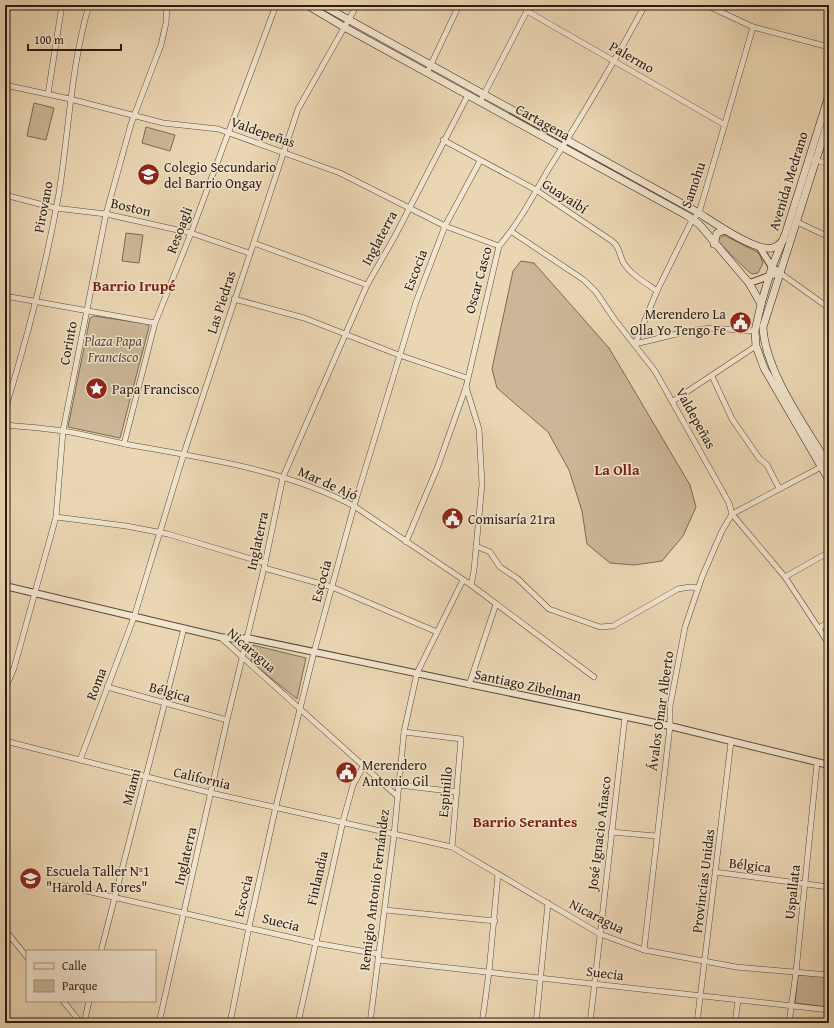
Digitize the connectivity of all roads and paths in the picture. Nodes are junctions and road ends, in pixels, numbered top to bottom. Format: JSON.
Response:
{"nodes":[{"id":1,"x":62,"y":5,"type":"edge"},
{"id":2,"x":88,"y":5,"type":"edge"},
{"id":3,"x":167,"y":5,"type":"edge"},
{"id":4,"x":276,"y":5,"type":"edge"},
{"id":5,"x":307,"y":5,"type":"edge"},
{"id":6,"x":322,"y":5,"type":"edge"},
{"id":7,"x":357,"y":5,"type":"edge"},
{"id":8,"x":459,"y":5,"type":"edge"},
{"id":9,"x":530,"y":5,"type":"edge"},
{"id":10,"x":645,"y":5,"type":"edge"},
{"id":11,"x":706,"y":5,"type":"edge"},
{"id":12,"x":527,"y":11,"type":"junction"},
{"id":13,"x":346,"y":24,"type":"junction"},
{"id":14,"x":753,"y":27,"type":"junction"},
{"id":15,"x":829,"y":47,"type":"edge"},
{"id":16,"x":615,"y":61,"type":"junction"},
{"id":17,"x":429,"y":70,"type":"junction"},
{"id":18,"x":5,"y":85,"type":"edge"},
{"id":19,"x":48,"y":94,"type":"junction"},
{"id":20,"x":468,"y":94,"type":"junction"},
{"id":21,"x":829,"y":95,"type":"edge"},
{"id":22,"x":481,"y":98,"type":"junction"},
{"id":23,"x":70,"y":99,"type":"junction"},
{"id":24,"x":134,"y":116,"type":"junction"},
{"id":25,"x":829,"y":118,"type":"edge"},
{"id":26,"x":725,"y":124,"type":"junction"},
{"id":27,"x":228,"y":133,"type":"junction"},
{"id":28,"x":443,"y":140,"type":"junction"},
{"id":29,"x":567,"y":140,"type":"junction"},
{"id":30,"x":562,"y":147,"type":"junction"},
{"id":31,"x":284,"y":152,"type":"junction"},
{"id":32,"x":812,"y":159,"type":"junction"},
{"id":33,"x":480,"y":161,"type":"junction"},
{"id":34,"x":829,"y":164,"type":"edge"},
{"id":35,"x":536,"y":190,"type":"junction"},
{"id":36,"x":5,"y":195,"type":"edge"},
{"id":37,"x":55,"y":208,"type":"junction"},
{"id":38,"x":408,"y":208,"type":"junction"},
{"id":39,"x":698,"y":212,"type":"junction"},
{"id":40,"x":106,"y":214,"type":"junction"},
{"id":41,"x":692,"y":220,"type":"junction"},
{"id":42,"x":797,"y":222,"type":"junction"},
{"id":43,"x":445,"y":226,"type":"junction"},
{"id":44,"x":725,"y":230,"type":"junction"},
{"id":45,"x":512,"y":232,"type":"junction"},
{"id":46,"x":191,"y":233,"type":"junction"},
{"id":47,"x":829,"y":237,"type":"edge"},
{"id":48,"x":784,"y":239,"type":"junction"},
{"id":49,"x":254,"y":243,"type":"junction"},
{"id":50,"x":714,"y":244,"type":"junction"},
{"id":51,"x":498,"y":246,"type":"junction"},
{"id":52,"x":760,"y":248,"type":"junction"},
{"id":53,"x":249,"y":253,"type":"junction"},
{"id":54,"x":771,"y":271,"type":"junction"},
{"id":55,"x":780,"y":273,"type":"junction"},
{"id":56,"x":749,"y":283,"type":"junction"},
{"id":57,"x":367,"y":285,"type":"junction"},
{"id":58,"x":657,"y":291,"type":"junction"},
{"id":59,"x":5,"y":296,"type":"edge"},
{"id":60,"x":234,"y":299,"type":"junction"},
{"id":61,"x":37,"y":301,"type":"junction"},
{"id":62,"x":761,"y":304,"type":"junction"},
{"id":63,"x":829,"y":308,"type":"edge"},
{"id":64,"x":87,"y":311,"type":"junction"},
{"id":65,"x":155,"y":323,"type":"junction"},
{"id":66,"x":755,"y":331,"type":"junction"},
{"id":67,"x":345,"y":334,"type":"junction"},
{"id":68,"x":635,"y":344,"type":"junction"},
{"id":69,"x":756,"y":346,"type":"junction"},
{"id":70,"x":399,"y":355,"type":"junction"},
{"id":71,"x":712,"y":376,"type":"junction"},
{"id":72,"x":467,"y":378,"type":"junction"},
{"id":73,"x":466,"y":388,"type":"junction"},
{"id":74,"x":673,"y":401,"type":"junction"},
{"id":75,"x":5,"y":410,"type":"edge"},
{"id":76,"x":5,"y":425,"type":"edge"},
{"id":77,"x":63,"y":431,"type":"junction"},
{"id":78,"x":124,"y":444,"type":"junction"},
{"id":79,"x":184,"y":453,"type":"junction"},
{"id":80,"x":829,"y":466,"type":"edge"},
{"id":81,"x":821,"y":467,"type":"junction"},
{"id":82,"x":283,"y":477,"type":"junction"},
{"id":83,"x":829,"y":480,"type":"edge"},
{"id":84,"x":778,"y":488,"type":"junction"},
{"id":85,"x":354,"y":506,"type":"junction"},
{"id":86,"x":732,"y":514,"type":"junction"},
{"id":87,"x":56,"y":517,"type":"junction"},
{"id":88,"x":159,"y":533,"type":"junction"},
{"id":89,"x":406,"y":542,"type":"junction"},
{"id":90,"x":476,"y":546,"type":"junction"},
{"id":91,"x":829,"y":552,"type":"edge"},
{"id":92,"x":265,"y":562,"type":"junction"},
{"id":93,"x":264,"y":568,"type":"junction"},
{"id":94,"x":785,"y":577,"type":"junction"},
{"id":95,"x":463,"y":580,"type":"junction"},
{"id":96,"x":471,"y":585,"type":"junction"},
{"id":97,"x":5,"y":586,"type":"edge"},
{"id":98,"x":332,"y":587,"type":"junction"},
{"id":99,"x":698,"y":588,"type":"junction"},
{"id":100,"x":35,"y":593,"type":"junction"},
{"id":101,"x":496,"y":604,"type":"junction"},
{"id":102,"x":134,"y":617,"type":"junction"},
{"id":103,"x":829,"y":622,"type":"edge"},
{"id":104,"x":184,"y":628,"type":"junction"},
{"id":105,"x":819,"y":628,"type":"junction"},
{"id":106,"x":437,"y":632,"type":"junction"},
{"id":107,"x":220,"y":637,"type":"junction"},
{"id":108,"x":247,"y":638,"type":"junction"},
{"id":109,"x":829,"y":644,"type":"edge"},
{"id":110,"x":314,"y":652,"type":"junction"},
{"id":111,"x":242,"y":657,"type":"junction"},
{"id":112,"x":417,"y":673,"type":"junction"},
{"id":113,"x":594,"y":677,"type":"dead end"},
{"id":114,"x":469,"y":685,"type":"junction"},
{"id":115,"x":107,"y":687,"type":"junction"},
{"id":116,"x":5,"y":689,"type":"edge"},
{"id":117,"x":164,"y":703,"type":"junction"},
{"id":118,"x":300,"y":709,"type":"junction"},
{"id":119,"x":625,"y":717,"type":"junction"},
{"id":120,"x":226,"y":720,"type":"junction"},
{"id":121,"x":670,"y":726,"type":"junction"},
{"id":122,"x":404,"y":732,"type":"junction"},
{"id":123,"x":5,"y":741,"type":"edge"},
{"id":124,"x":731,"y":742,"type":"junction"},
{"id":125,"x":80,"y":760,"type":"junction"},
{"id":126,"x":817,"y":763,"type":"junction"},
{"id":127,"x":364,"y":765,"type":"junction"},
{"id":128,"x":829,"y":765,"type":"edge"},
{"id":129,"x":146,"y":777,"type":"junction"},
{"id":130,"x":399,"y":785,"type":"junction"},
{"id":131,"x":211,"y":792,"type":"junction"},
{"id":132,"x":457,"y":792,"type":"junction"},
{"id":133,"x":398,"y":796,"type":"junction"},
{"id":134,"x":276,"y":806,"type":"junction"},
{"id":135,"x":343,"y":821,"type":"junction"},
{"id":136,"x":611,"y":832,"type":"junction"},
{"id":137,"x":394,"y":835,"type":"junction"},
{"id":138,"x":656,"y":836,"type":"junction"},
{"id":139,"x":452,"y":846,"type":"junction"},
{"id":140,"x":715,"y":872,"type":"junction"},
{"id":141,"x":498,"y":874,"type":"junction"},
{"id":142,"x":805,"y":884,"type":"junction"},
{"id":143,"x":60,"y":885,"type":"dead end"},
{"id":144,"x":829,"y":887,"type":"edge"},
{"id":145,"x":113,"y":898,"type":"junction"},
{"id":146,"x":548,"y":903,"type":"junction"},
{"id":147,"x":385,"y":910,"type":"junction"},
{"id":148,"x":184,"y":914,"type":"junction"},
{"id":149,"x":494,"y":921,"type":"junction"},
{"id":150,"x":249,"y":927,"type":"junction"},
{"id":151,"x":5,"y":930,"type":"edge"},
{"id":152,"x":600,"y":934,"type":"junction"},
{"id":153,"x":315,"y":942,"type":"junction"},
{"id":154,"x":101,"y":950,"type":"edge"},
{"id":155,"x":644,"y":950,"type":"junction"},
{"id":156,"x":379,"y":954,"type":"junction"},
{"id":157,"x":26,"y":956,"type":"edge"},
{"id":158,"x":378,"y":960,"type":"junction"},
{"id":159,"x":706,"y":960,"type":"junction"},
{"id":160,"x":489,"y":972,"type":"junction"},
{"id":161,"x":796,"y":972,"type":"junction"},
{"id":162,"x":829,"y":975,"type":"edge"},
{"id":163,"x":541,"y":978,"type":"junction"},
{"id":164,"x":594,"y":984,"type":"junction"},
{"id":165,"x":701,"y":996,"type":"junction"},
{"id":166,"x":738,"y":1000,"type":"junction"},
{"id":167,"x":64,"y":1002,"type":"edge"},
{"id":168,"x":89,"y":1002,"type":"edge"},
{"id":169,"x":792,"y":1006,"type":"junction"},
{"id":170,"x":829,"y":1010,"type":"edge"},
{"id":171,"x":370,"y":1022,"type":"edge"},
{"id":172,"x":82,"y":1023,"type":"edge"},
{"id":173,"x":159,"y":1023,"type":"edge"},
{"id":174,"x":230,"y":1023,"type":"edge"},
{"id":175,"x":298,"y":1023,"type":"edge"},
{"id":176,"x":385,"y":1023,"type":"edge"},
{"id":177,"x":482,"y":1023,"type":"edge"},
{"id":178,"x":536,"y":1023,"type":"edge"},
{"id":179,"x":590,"y":1023,"type":"edge"},
{"id":180,"x":698,"y":1023,"type":"edge"},
{"id":181,"x":735,"y":1023,"type":"edge"},
{"id":182,"x":789,"y":1023,"type":"edge"}],
"edges":[{"from":1,"to":19,"type":"street"},
{"from":2,"to":23,"type":"street","name":"Pirovano"},
{"from":3,"to":24,"type":"street","name":"Corinto"},
{"from":4,"to":27,"type":"street","name":"Resoagli"},
{"from":5,"to":13,"type":"main road","name":"Cartagena"},
{"from":6,"to":13,"type":"main road","name":"Cartagena"},
{"from":7,"to":13,"type":"street","name":"Las Piedras"},
{"from":8,"to":17,"type":"street"},
{"from":9,"to":12,"type":"street"},
{"from":10,"to":16,"type":"street","name":"Oscar Casco"},
{"from":11,"to":14,"type":"street"},
{"from":12,"to":16,"type":"street","name":"Palermo"},
{"from":12,"to":22,"type":"street"},
{"from":13,"to":17,"type":"main road","name":"Cartagena"},
{"from":13,"to":31,"type":"street","name":"Las Piedras"},
{"from":14,"to":15,"type":"street"},
{"from":14,"to":26,"type":"street","name":"Samohu"},
{"from":16,"to":26,"type":"street","name":"Palermo"},
{"from":16,"to":29,"type":"street","name":"Oscar Casco"},
{"from":17,"to":20,"type":"main road","name":"Cartagena"},
{"from":17,"to":22,"type":"main road","name":"Cartagena"},
{"from":18,"to":19,"type":"street","name":"Valdepeñas"},
{"from":19,"to":23,"type":"street","name":"Valdepeñas"},
{"from":20,"to":22,"type":"main road","name":"Cartagena"},
{"from":20,"to":28,"type":"street","name":"Inglaterra"},
{"from":21,"to":32,"type":"main road","name":"Avenida Medrano"},
{"from":22,"to":29,"type":"main road","name":"Cartagena"},
{"from":22,"to":30,"type":"main road","name":"Cartagena"},
{"from":23,"to":24,"type":"street","name":"Valdepeñas"},
{"from":23,"to":37,"type":"street","name":"Pirovano"},
{"from":24,"to":27,"type":"street","name":"Valdepeñas"},
{"from":24,"to":40,"type":"street","name":"Corinto"},
{"from":25,"to":32,"type":"main road","name":"Avenida Medrano"},
{"from":26,"to":39,"type":"street","name":"Samohu"},
{"from":27,"to":31,"type":"street","name":"Valdepeñas"},
{"from":27,"to":46,"type":"street","name":"Resoagli"},
{"from":28,"to":33,"type":"street","name":"Guayaibí"},
{"from":28,"to":38,"type":"street","name":"Inglaterra"},
{"from":29,"to":30,"type":"street","name":"Oscar Casco"},
{"from":29,"to":39,"type":"main road","name":"Cartagena"},
{"from":30,"to":35,"type":"street","name":"Oscar Casco"},
{"from":30,"to":41,"type":"main road","name":"Cartagena"},
{"from":31,"to":38,"type":"street","name":"Valdepeñas"},
{"from":31,"to":49,"type":"street","name":"Las Piedras"},
{"from":32,"to":34,"type":"street"},
{"from":32,"to":42,"type":"main road","name":"Avenida Medrano"},
{"from":32,"to":48,"type":"main road","name":"Avenida Medrano"},
{"from":33,"to":35,"type":"street","name":"Guayaibí"},
{"from":33,"to":43,"type":"street","name":"Escocia"},
{"from":35,"to":45,"type":"street","name":"Oscar Casco"},
{"from":35,"to":58,"type":"street","name":"Guayaibí"},
{"from":36,"to":37,"type":"street","name":"Boston"},
{"from":37,"to":40,"type":"street","name":"Boston"},
{"from":37,"to":61,"type":"street","name":"Pirovano"},
{"from":38,"to":43,"type":"street","name":"Valdepeñas"},
{"from":38,"to":57,"type":"street","name":"Inglaterra"},
{"from":39,"to":41,"type":"street","name":"Samohu"},
{"from":39,"to":44,"type":"main road","name":"Cartagena"},
{"from":40,"to":46,"type":"street","name":"Boston"},
{"from":40,"to":64,"type":"street","name":"Corinto"},
{"from":41,"to":50,"type":"main road","name":"Cartagena"},
{"from":41,"to":58,"type":"street","name":"Samohu"},
{"from":42,"to":47,"type":"street"},
{"from":42,"to":55,"type":"main road","name":"Avenida Medrano"},
{"from":43,"to":51,"type":"street","name":"Valdepeñas"},
{"from":43,"to":70,"type":"street","name":"Escocia"},
{"from":44,"to":50,"type":"main road"},
{"from":44,"to":52,"type":"main road","name":"Cartagena"},
{"from":45,"to":51,"type":"street","name":"Oscar Casco"},
{"from":45,"to":68,"type":"street","name":"Valdepeñas"},
{"from":46,"to":53,"type":"street","name":"Boston"},
{"from":46,"to":65,"type":"street","name":"Resoagli"},
{"from":48,"to":52,"type":"main road"},
{"from":48,"to":54,"type":"main road","name":"Avenida Medrano"},
{"from":49,"to":53,"type":"street","name":"Las Piedras"},
{"from":49,"to":57,"type":"street"},
{"from":50,"to":56,"type":"main road","name":"Cartagena"},
{"from":51,"to":72,"type":"street","name":"Oscar Casco"},
{"from":52,"to":54,"type":"street"},
{"from":53,"to":60,"type":"street","name":"Las Piedras"},
{"from":54,"to":55,"type":"street"},
{"from":54,"to":56,"type":"street"},
{"from":54,"to":62,"type":"main road","name":"Avenida Medrano"},
{"from":55,"to":63,"type":"street"},
{"from":55,"to":80,"type":"main road","name":"Avenida Medrano"},
{"from":56,"to":62,"type":"main road","name":"Cartagena"},
{"from":57,"to":67,"type":"street","name":"Inglaterra"},
{"from":58,"to":68,"type":"street","name":"Samohu"},
{"from":59,"to":61,"type":"street"},
{"from":60,"to":67,"type":"street"},
{"from":60,"to":79,"type":"street","name":"Las Piedras"},
{"from":61,"to":64,"type":"street"},
{"from":61,"to":75,"type":"street","name":"Pirovano"},
{"from":62,"to":66,"type":"main road","name":"Avenida Medrano"},
{"from":64,"to":65,"type":"street"},
{"from":64,"to":77,"type":"street","name":"Corinto"},
{"from":65,"to":78,"type":"street","name":"Resoagli"},
{"from":66,"to":68,"type":"street"},
{"from":66,"to":69,"type":"main road","name":"Avenida Medrano"},
{"from":67,"to":70,"type":"street"},
{"from":67,"to":82,"type":"street","name":"Inglaterra"},
{"from":68,"to":74,"type":"street","name":"Valdepeñas"},
{"from":69,"to":71,"type":"street"},
{"from":69,"to":81,"type":"main road","name":"Avenida Medrano"},
{"from":70,"to":72,"type":"street"},
{"from":70,"to":85,"type":"street","name":"Escocia"},
{"from":71,"to":74,"type":"street"},
{"from":71,"to":84,"type":"street"},
{"from":72,"to":73,"type":"street","name":"Oscar Casco"},
{"from":73,"to":89,"type":"street","name":"Oscar Casco"},
{"from":73,"to":90,"type":"street"},
{"from":74,"to":86,"type":"street","name":"Valdepeñas"},
{"from":76,"to":77,"type":"street","name":"Mar de Ajó"},
{"from":77,"to":78,"type":"street","name":"Mar de Ajó"},
{"from":77,"to":87,"type":"street","name":"Corinto"},
{"from":78,"to":79,"type":"street","name":"Mar de Ajó"},
{"from":79,"to":82,"type":"street","name":"Mar de Ajó"},
{"from":79,"to":88,"type":"street","name":"Las Piedras"},
{"from":81,"to":83,"type":"main road","name":"Avenida Medrano"},
{"from":81,"to":84,"type":"street"},
{"from":82,"to":85,"type":"street","name":"Mar de Ajó"},
{"from":82,"to":92,"type":"street","name":"Inglaterra"},
{"from":84,"to":86,"type":"street"},
{"from":85,"to":89,"type":"street","name":"Mar de Ajó"},
{"from":85,"to":98,"type":"street","name":"Escocia"},
{"from":86,"to":94,"type":"street","name":"Valdepeñas"},
{"from":86,"to":99,"type":"street","name":"Ávalos Omar Alberto"},
{"from":87,"to":88,"type":"street"},
{"from":87,"to":100,"type":"street","name":"Corinto"},
{"from":88,"to":92,"type":"street"},
{"from":88,"to":102,"type":"street","name":"Las Piedras"},
{"from":89,"to":95,"type":"street","name":"Mar de Ajó"},
{"from":90,"to":96,"type":"street"},
{"from":90,"to":99,"type":"street"},
{"from":91,"to":94,"type":"street"},
{"from":92,"to":93,"type":"street","name":"Inglaterra"},
{"from":93,"to":98,"type":"street"},
{"from":93,"to":108,"type":"street","name":"Inglaterra"},
{"from":94,"to":105,"type":"street","name":"Valdepeñas"},
{"from":95,"to":96,"type":"street","name":"Mar de Ajó"},
{"from":95,"to":106,"type":"street","name":"Remigio Antonio Fernández"},
{"from":96,"to":101,"type":"street","name":"Mar de Ajó"},
{"from":97,"to":100,"type":"street","name":"Nicaragua"},
{"from":98,"to":106,"type":"street"},
{"from":98,"to":110,"type":"street","name":"Escocia"},
{"from":99,"to":121,"type":"street","name":"Ávalos Omar Alberto"},
{"from":100,"to":102,"type":"street","name":"Nicaragua"},
{"from":100,"to":116,"type":"street","name":"Corinto"},
{"from":101,"to":113,"type":"street","name":"Mar de Ajó"},
{"from":101,"to":114,"type":"street"},
{"from":102,"to":104,"type":"street","name":"Nicaragua"},
{"from":102,"to":115,"type":"street","name":"Roma"},
{"from":103,"to":105,"type":"street"},
{"from":104,"to":107,"type":"street","name":"Nicaragua"},
{"from":104,"to":117,"type":"street","name":"Miami"},
{"from":105,"to":109,"type":"street","name":"Valdepeñas"},
{"from":106,"to":112,"type":"street","name":"Remigio Antonio Fernández"},
{"from":107,"to":108,"type":"street","name":"Santiago Zibelman"},
{"from":107,"to":111,"type":"street","name":"Nicaragua"},
{"from":108,"to":110,"type":"street","name":"Santiago Zibelman"},
{"from":108,"to":111,"type":"street","name":"Inglaterra"},
{"from":110,"to":112,"type":"street","name":"Santiago Zibelman"},
{"from":110,"to":118,"type":"street","name":"Escocia"},
{"from":111,"to":118,"type":"street","name":"Nicaragua"},
{"from":111,"to":120,"type":"street","name":"Inglaterra"},
{"from":112,"to":114,"type":"street","name":"Santiago Zibelman"},
{"from":112,"to":122,"type":"street","name":"Remigio Antonio Fernández"},
{"from":114,"to":119,"type":"street","name":"Santiago Zibelman"},
{"from":115,"to":117,"type":"street","name":"Bélgica"},
{"from":115,"to":125,"type":"street","name":"Roma"},
{"from":117,"to":120,"type":"street","name":"Bélgica"},
{"from":117,"to":129,"type":"street","name":"Miami"},
{"from":118,"to":127,"type":"street","name":"Nicaragua"},
{"from":118,"to":134,"type":"street","name":"Escocia"},
{"from":119,"to":121,"type":"street","name":"Santiago Zibelman"},
{"from":119,"to":136,"type":"street","name":"José Ignacio Añasco"},
{"from":120,"to":131,"type":"street","name":"Inglaterra"},
{"from":121,"to":124,"type":"street","name":"Santiago Zibelman"},
{"from":121,"to":138,"type":"street","name":"Ávalos Omar Alberto"},
{"from":122,"to":130,"type":"street","name":"Remigio Antonio Fernández"},
{"from":122,"to":132,"type":"street","name":"Espinillo"},
{"from":123,"to":125,"type":"street","name":"California"},
{"from":124,"to":126,"type":"street","name":"Santiago Zibelman"},
{"from":124,"to":140,"type":"street","name":"Provincias Unidas"},
{"from":125,"to":129,"type":"street","name":"California"},
{"from":126,"to":128,"type":"street","name":"Santiago Zibelman"},
{"from":126,"to":142,"type":"street","name":"Uspallata"},
{"from":127,"to":133,"type":"street","name":"Nicaragua"},
{"from":127,"to":135,"type":"street","name":"Finlandia"},
{"from":129,"to":131,"type":"street","name":"California"},
{"from":129,"to":145,"type":"street","name":"Miami"},
{"from":130,"to":132,"type":"street"},
{"from":130,"to":133,"type":"street","name":"Remigio Antonio Fernández"},
{"from":131,"to":134,"type":"street","name":"California"},
{"from":131,"to":148,"type":"street","name":"Inglaterra"},
{"from":132,"to":139,"type":"street","name":"Espinillo"},
{"from":133,"to":137,"type":"street","name":"Remigio Antonio Fernández"},
{"from":134,"to":135,"type":"street","name":"California"},
{"from":134,"to":150,"type":"street","name":"Escocia"},
{"from":135,"to":137,"type":"street","name":"California"},
{"from":135,"to":153,"type":"street","name":"Finlandia"},
{"from":136,"to":138,"type":"street"},
{"from":136,"to":152,"type":"street","name":"José Ignacio Añasco"},
{"from":137,"to":139,"type":"street","name":"Nicaragua"},
{"from":137,"to":147,"type":"street","name":"Remigio Antonio Fernández"},
{"from":138,"to":155,"type":"street","name":"Ávalos Omar Alberto"},
{"from":139,"to":141,"type":"street","name":"Nicaragua"},
{"from":140,"to":142,"type":"street","name":"Bélgica"},
{"from":140,"to":159,"type":"street","name":"Provincias Unidas"},
{"from":141,"to":146,"type":"street","name":"Nicaragua"},
{"from":141,"to":149,"type":"street"},
{"from":142,"to":144,"type":"street","name":"Bélgica"},
{"from":142,"to":161,"type":"street","name":"Uspallata"},
{"from":143,"to":145,"type":"street","name":"Suecia"},
{"from":145,"to":148,"type":"street","name":"Suecia"},
{"from":145,"to":154,"type":"street","name":"Miami"},
{"from":146,"to":152,"type":"street","name":"Nicaragua"},
{"from":146,"to":163,"type":"street"},
{"from":147,"to":149,"type":"street"},
{"from":147,"to":156,"type":"street","name":"Remigio Antonio Fernández"},
{"from":148,"to":150,"type":"street","name":"Suecia"},
{"from":148,"to":173,"type":"street","name":"Inglaterra"},
{"from":149,"to":160,"type":"street"},
{"from":150,"to":153,"type":"street","name":"Suecia"},
{"from":150,"to":174,"type":"street","name":"Escocia"},
{"from":151,"to":157,"type":"street"},
{"from":152,"to":155,"type":"street","name":"Nicaragua"},
{"from":152,"to":164,"type":"street","name":"José Ignacio Añasco"},
{"from":153,"to":156,"type":"street","name":"Suecia"},
{"from":153,"to":175,"type":"street","name":"Finlandia"},
{"from":155,"to":159,"type":"street","name":"Nicaragua"},
{"from":156,"to":158,"type":"street","name":"Remigio Antonio Fernández"},
{"from":158,"to":160,"type":"street","name":"Suecia"},
{"from":158,"to":171,"type":"street","name":"Remigio Antonio Fernández"},
{"from":159,"to":161,"type":"street","name":"Nicaragua"},
{"from":159,"to":165,"type":"street","name":"Provincias Unidas"},
{"from":160,"to":163,"type":"street","name":"Suecia"},
{"from":160,"to":177,"type":"street"},
{"from":161,"to":162,"type":"street","name":"Nicaragua"},
{"from":161,"to":169,"type":"street","name":"Uspallata"},
{"from":163,"to":164,"type":"street","name":"Suecia"},
{"from":163,"to":178,"type":"street"},
{"from":164,"to":165,"type":"street","name":"Suecia"},
{"from":164,"to":179,"type":"street","name":"José Ignacio Añasco"},
{"from":165,"to":166,"type":"street","name":"Suecia"},
{"from":165,"to":180,"type":"street","name":"Provincias Unidas"},
{"from":166,"to":169,"type":"street","name":"Suecia"},
{"from":166,"to":181,"type":"street"},
{"from":167,"to":172,"type":"street"},
{"from":168,"to":172,"type":"street"},
{"from":169,"to":170,"type":"street","name":"Suecia"},
{"from":169,"to":182,"type":"street","name":"Uspallata"},
{"from":171,"to":176,"type":"street"}]}
